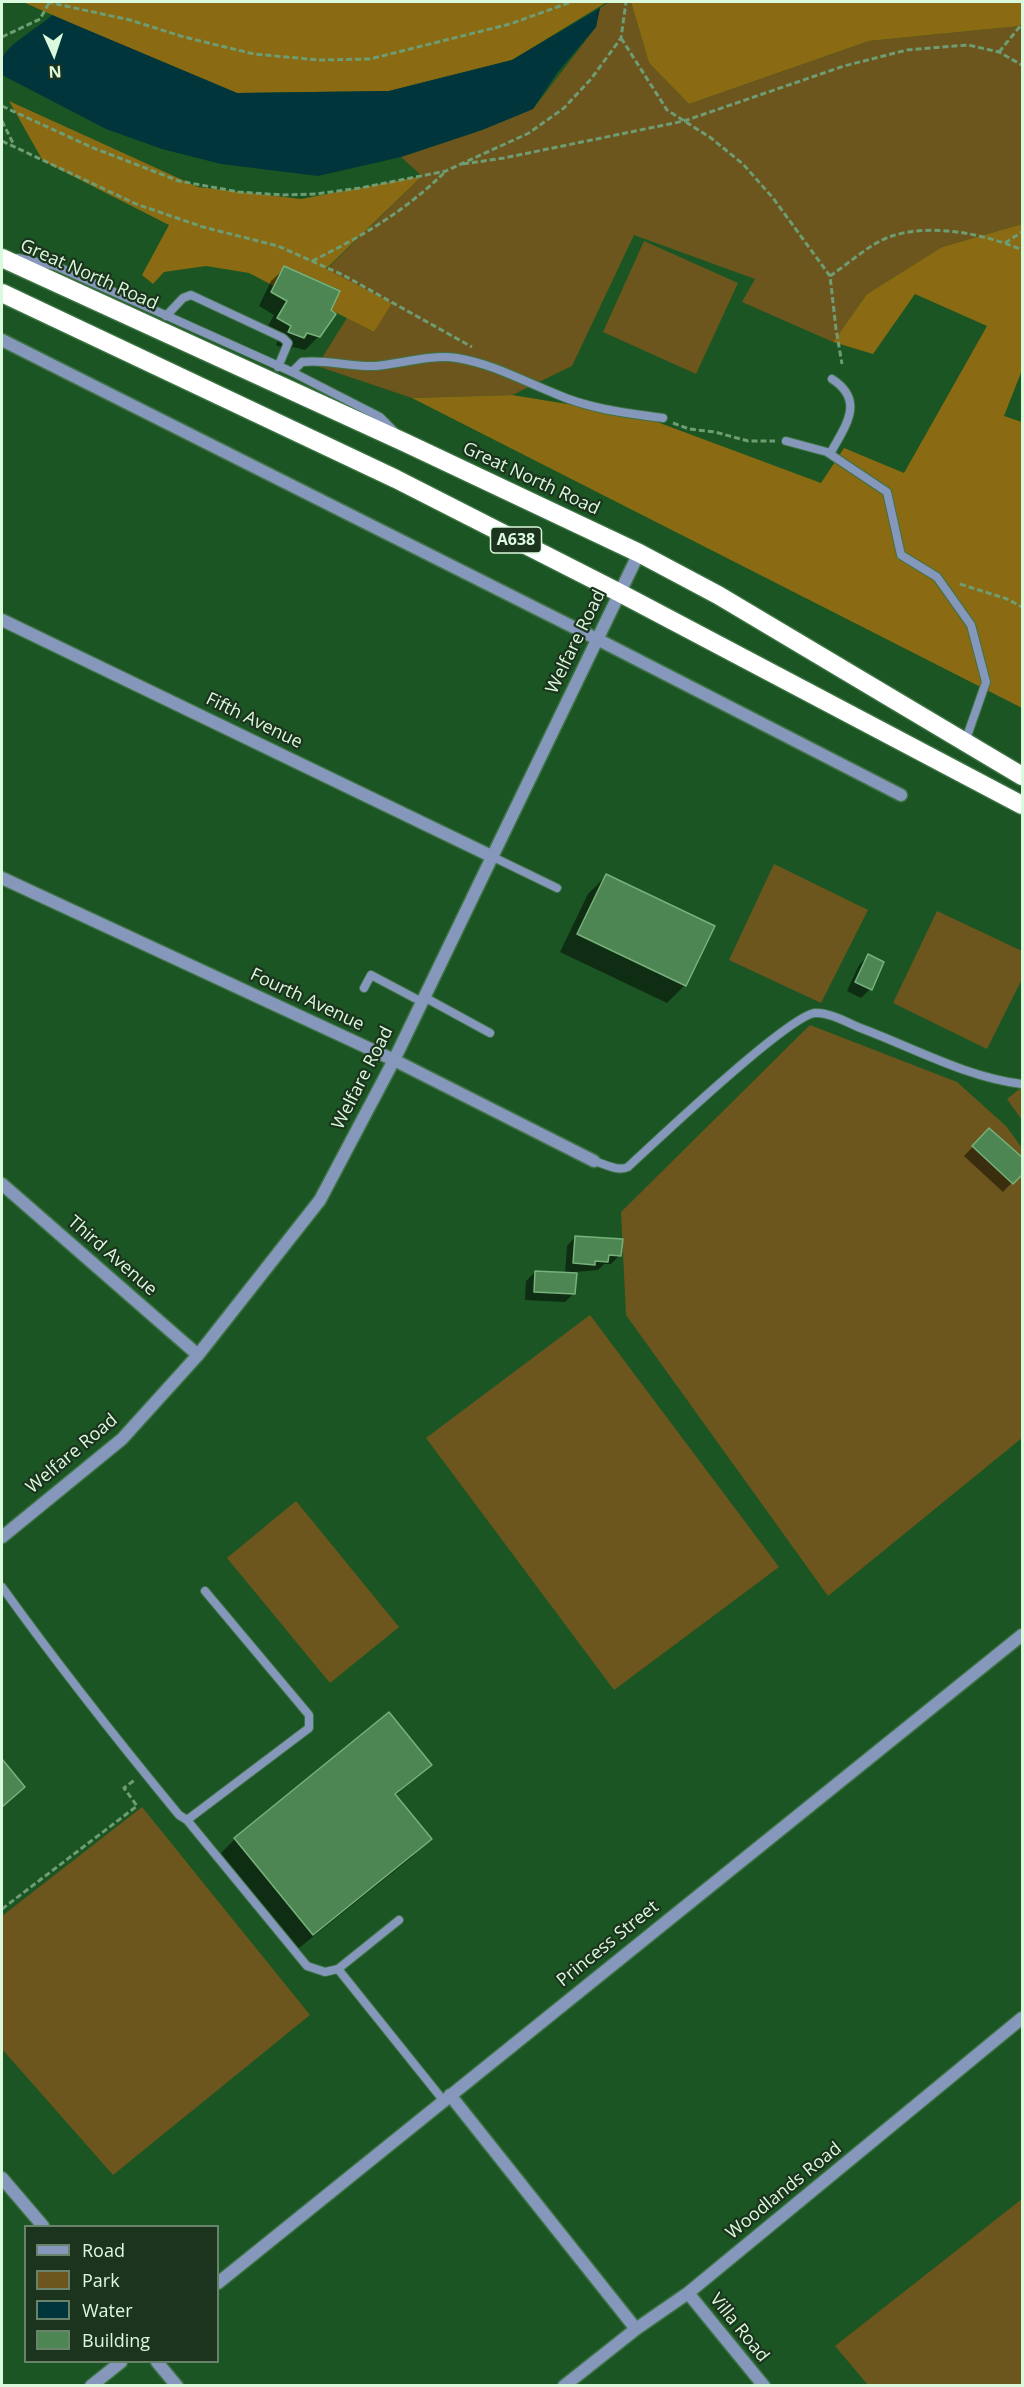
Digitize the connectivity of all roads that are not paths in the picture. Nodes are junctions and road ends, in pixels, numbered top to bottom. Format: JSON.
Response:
{"nodes":[{"id":1,"x":2,"y":256,"type":"edge"},
{"id":2,"x":2,"y":293,"type":"edge"},
{"id":3,"x":166,"y":316,"type":"junction"},
{"id":4,"x":2,"y":340,"type":"edge"},
{"id":5,"x":278,"y":367,"type":"junction"},
{"id":6,"x":292,"y":372,"type":"junction"},
{"id":7,"x":832,"y":379,"type":"dead end"},
{"id":8,"x":663,"y":418,"type":"road end"},
{"id":9,"x":786,"y":441,"type":"road end"},
{"id":10,"x":406,"y":443,"type":"junction"},
{"id":11,"x":831,"y":454,"type":"junction"},
{"id":12,"x":639,"y":553,"type":"junction"},
{"id":13,"x":620,"y":593,"type":"junction"},
{"id":14,"x":2,"y":620,"type":"edge"},
{"id":15,"x":597,"y":639,"type":"junction"},
{"id":16,"x":965,"y":742,"type":"junction"},
{"id":17,"x":1023,"y":776,"type":"edge"},
{"id":18,"x":901,"y":795,"type":"dead end"},
{"id":19,"x":1023,"y":805,"type":"edge"},
{"id":20,"x":490,"y":856,"type":"junction"},
{"id":21,"x":2,"y":878,"type":"edge"},
{"id":22,"x":557,"y":888,"type":"dead end"},
{"id":23,"x":364,"y":988,"type":"dead end"},
{"id":24,"x":423,"y":999,"type":"junction"},
{"id":25,"x":490,"y":1033,"type":"dead end"},
{"id":26,"x":394,"y":1060,"type":"junction"},
{"id":27,"x":1023,"y":1084,"type":"edge"},
{"id":28,"x":594,"y":1161,"type":"joint"},
{"id":29,"x":2,"y":1184,"type":"edge"},
{"id":30,"x":198,"y":1355,"type":"junction"},
{"id":31,"x":2,"y":1537,"type":"edge"},
{"id":32,"x":2,"y":1587,"type":"edge"},
{"id":33,"x":205,"y":1591,"type":"dead end"},
{"id":34,"x":1023,"y":1635,"type":"edge"},
{"id":35,"x":187,"y":1820,"type":"junction"},
{"id":36,"x":399,"y":1920,"type":"dead end"},
{"id":37,"x":338,"y":1969,"type":"junction"},
{"id":38,"x":1023,"y":2018,"type":"edge"},
{"id":39,"x":447,"y":2097,"type":"junction"},
{"id":40,"x":2,"y":2178,"type":"edge"},
{"id":41,"x":42,"y":2225,"type":"edge"},
{"id":42,"x":219,"y":2282,"type":"edge"},
{"id":43,"x":687,"y":2293,"type":"junction"},
{"id":44,"x":636,"y":2329,"type":"junction"},
{"id":45,"x":118,"y":2363,"type":"edge"},
{"id":46,"x":159,"y":2363,"type":"edge"},
{"id":47,"x":91,"y":2385,"type":"edge"},
{"id":48,"x":177,"y":2385,"type":"edge"},
{"id":49,"x":564,"y":2385,"type":"edge"},
{"id":50,"x":764,"y":2385,"type":"edge"}],
"edges":[{"from":1,"to":3,"type":"lane"},
{"from":1,"to":10,"type":"highway","name":"Great North Road","number":"A638"},
{"from":2,"to":13,"type":"highway","number":"A638"},
{"from":3,"to":5,"type":"lane"},
{"from":3,"to":5,"type":"lane"},
{"from":4,"to":15,"type":"street"},
{"from":5,"to":6,"type":"lane"},
{"from":6,"to":8,"type":"lane"},
{"from":6,"to":10,"type":"lane"},
{"from":7,"to":11,"type":"lane"},
{"from":9,"to":11,"type":"lane"},
{"from":10,"to":12,"type":"highway","name":"Great North Road","number":"A638"},
{"from":11,"to":16,"type":"lane"},
{"from":12,"to":13,"type":"street","name":"Welfare Road"},
{"from":12,"to":16,"type":"highway","name":"Great North Road","number":"A638"},
{"from":13,"to":15,"type":"street","name":"Welfare Road"},
{"from":13,"to":19,"type":"highway","number":"A638"},
{"from":14,"to":20,"type":"street","name":"Fifth Avenue"},
{"from":15,"to":18,"type":"street"},
{"from":15,"to":20,"type":"street","name":"Welfare Road"},
{"from":16,"to":17,"type":"highway","name":"Great North Road","number":"A638"},
{"from":20,"to":22,"type":"lane"},
{"from":20,"to":24,"type":"street","name":"Welfare Road"},
{"from":21,"to":26,"type":"street","name":"Fourth Avenue"},
{"from":23,"to":24,"type":"lane"},
{"from":24,"to":25,"type":"lane"},
{"from":24,"to":26,"type":"street","name":"Welfare Road"},
{"from":26,"to":28,"type":"street","name":"Fourth Avenue"},
{"from":26,"to":30,"type":"street","name":"Welfare Road"},
{"from":27,"to":28,"type":"lane"},
{"from":29,"to":30,"type":"street","name":"Third Avenue"},
{"from":30,"to":31,"type":"street","name":"Welfare Road"},
{"from":32,"to":35,"type":"lane"},
{"from":33,"to":35,"type":"lane"},
{"from":34,"to":39,"type":"street","name":"Princess Street"},
{"from":35,"to":37,"type":"lane"},
{"from":36,"to":37,"type":"lane"},
{"from":37,"to":39,"type":"lane"},
{"from":38,"to":43,"type":"street","name":"Woodlands Road"},
{"from":39,"to":42,"type":"street","name":"Princess Street"},
{"from":39,"to":44,"type":"street"},
{"from":40,"to":41,"type":"street"},
{"from":43,"to":44,"type":"street","name":"Woodlands Road"},
{"from":43,"to":50,"type":"street","name":"Villa Road"},
{"from":44,"to":49,"type":"street","name":"Woodlands Road"},
{"from":45,"to":47,"type":"street"},
{"from":46,"to":48,"type":"street"}]}
